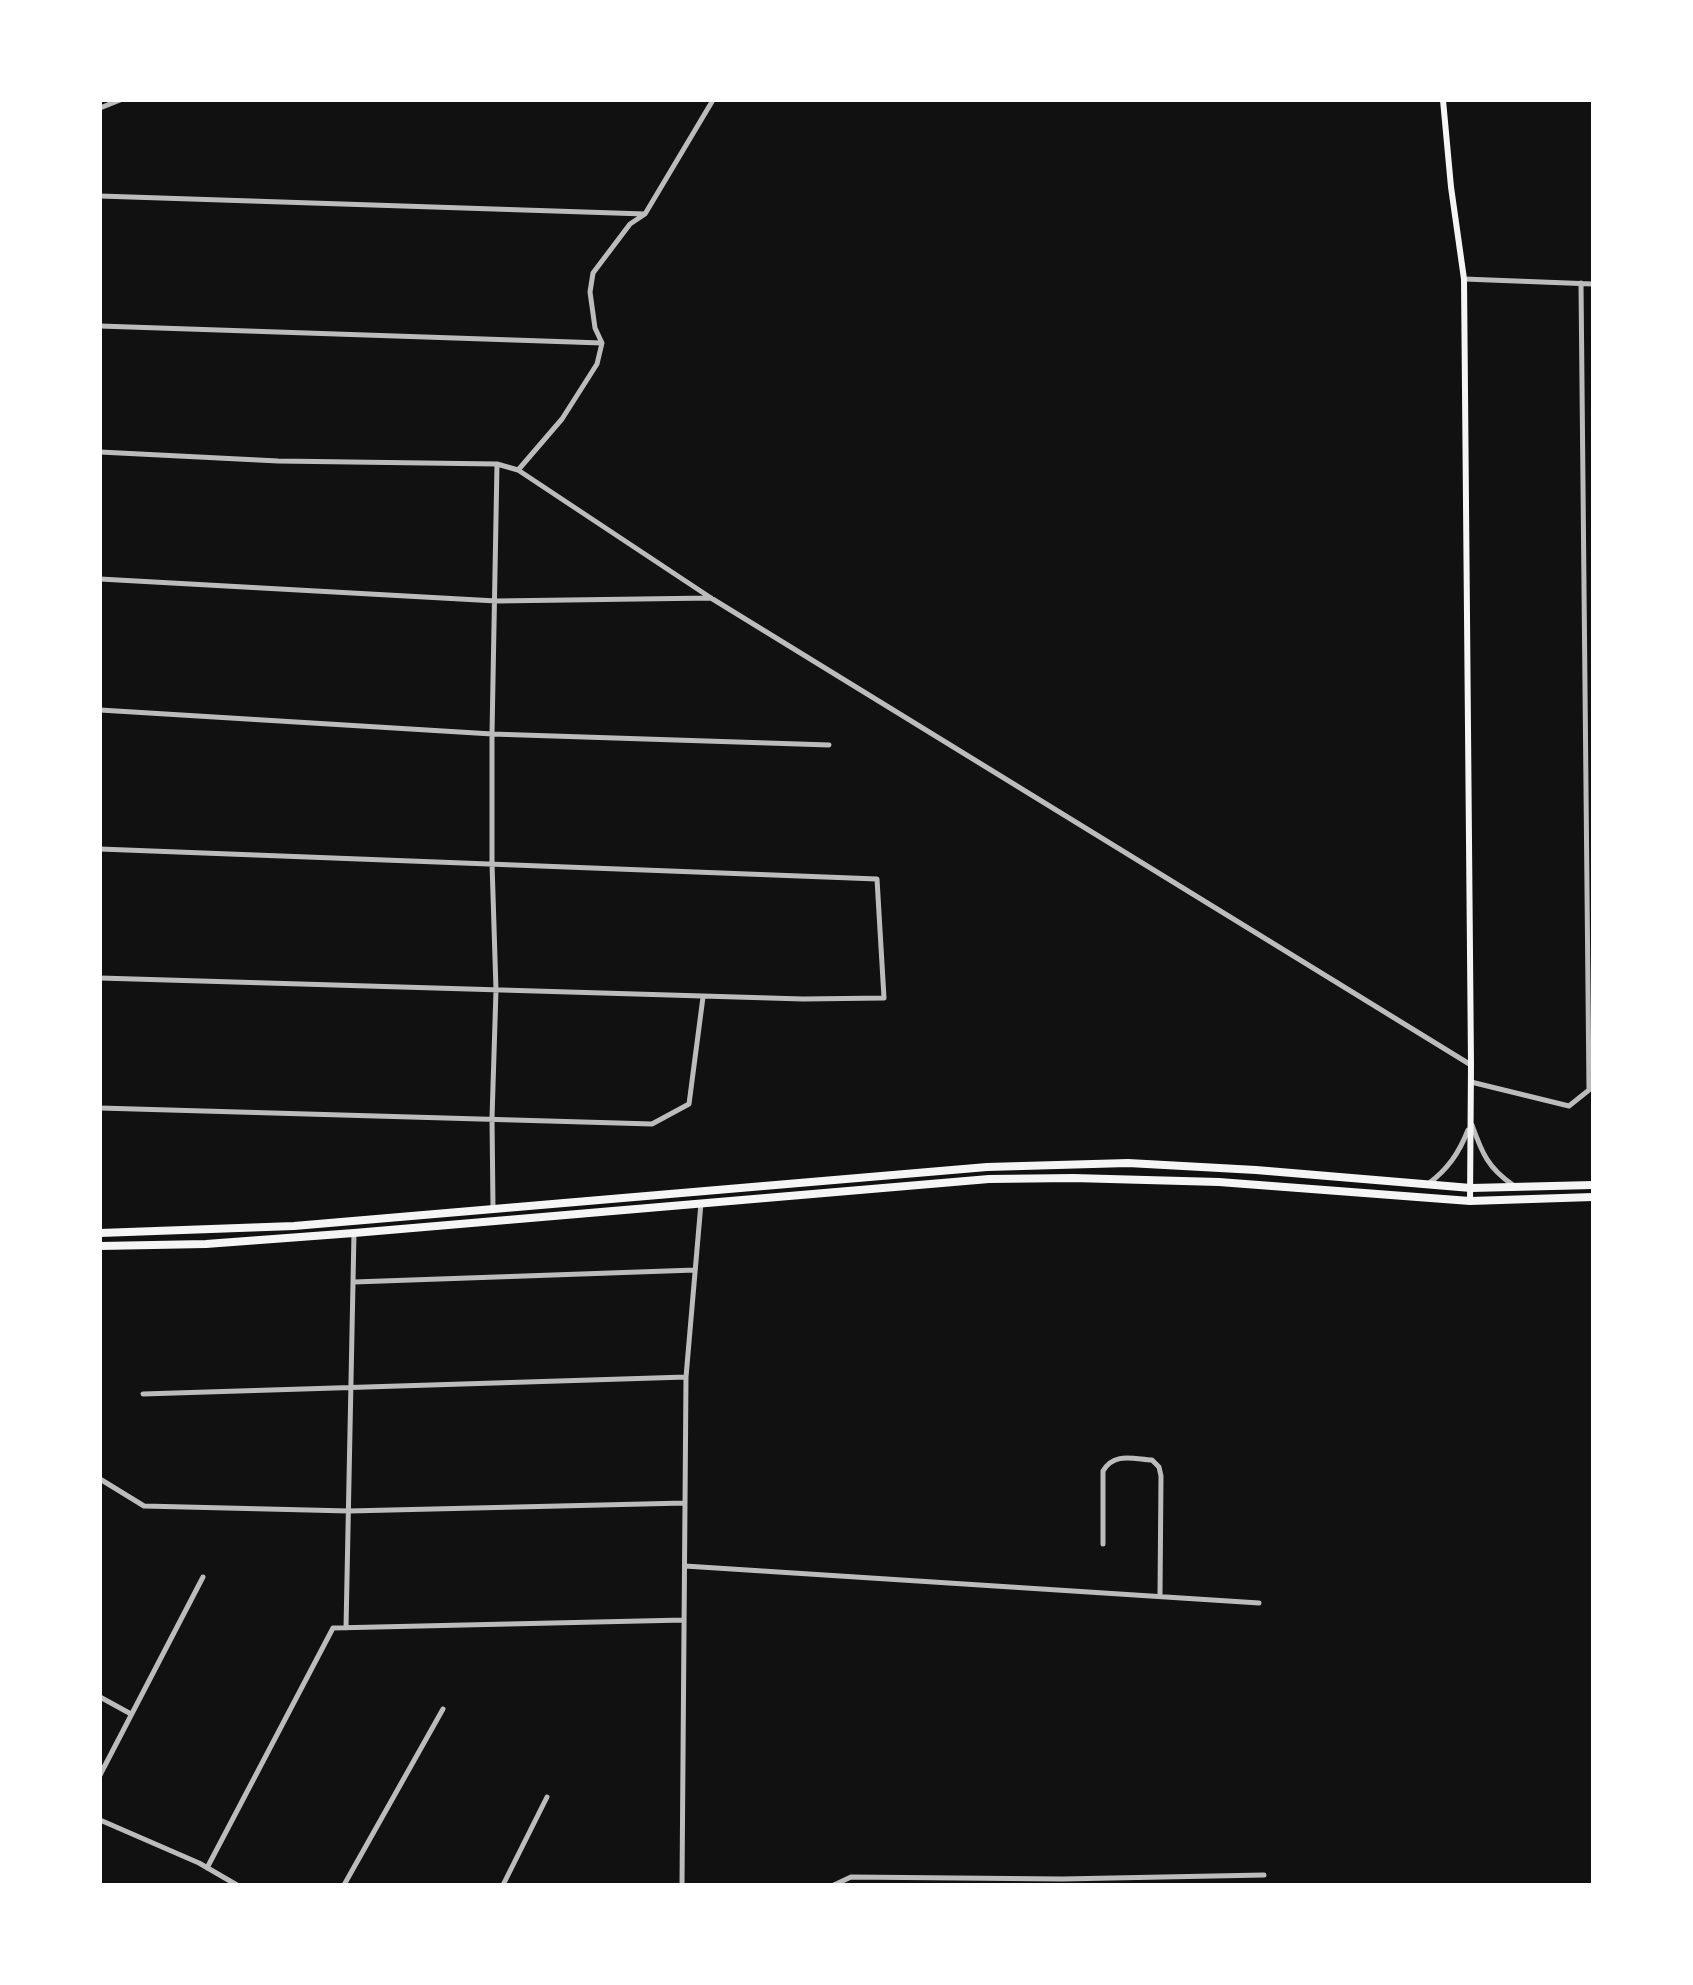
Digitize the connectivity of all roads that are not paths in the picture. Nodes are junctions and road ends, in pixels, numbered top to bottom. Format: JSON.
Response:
{"nodes":[{"id":1,"x":120,"y":100,"type":"edge"},
{"id":2,"x":714,"y":100,"type":"edge"},
{"id":3,"x":1443,"y":100,"type":"edge"},
{"id":4,"x":100,"y":108,"type":"edge"},
{"id":5,"x":100,"y":196,"type":"edge"},
{"id":6,"x":645,"y":214,"type":"junction"},
{"id":7,"x":1464,"y":279,"type":"junction"},
{"id":8,"x":1581,"y":283,"type":"junction"},
{"id":9,"x":1593,"y":284,"type":"edge"},
{"id":10,"x":100,"y":326,"type":"edge"},
{"id":11,"x":602,"y":342,"type":"junction"},
{"id":12,"x":100,"y":452,"type":"edge"},
{"id":13,"x":496,"y":464,"type":"junction"},
{"id":14,"x":518,"y":470,"type":"junction"},
{"id":15,"x":100,"y":579,"type":"edge"},
{"id":16,"x":711,"y":598,"type":"junction"},
{"id":17,"x":496,"y":601,"type":"junction"},
{"id":18,"x":100,"y":710,"type":"edge"},
{"id":19,"x":492,"y":734,"type":"junction"},
{"id":20,"x":829,"y":744,"type":"dead end"},
{"id":21,"x":100,"y":849,"type":"edge"},
{"id":22,"x":492,"y":863,"type":"junction"},
{"id":23,"x":100,"y":978,"type":"edge"},
{"id":24,"x":496,"y":990,"type":"junction"},
{"id":25,"x":703,"y":996,"type":"junction"},
{"id":26,"x":1471,"y":1065,"type":"junction"},
{"id":27,"x":1471,"y":1082,"type":"junction"},
{"id":28,"x":100,"y":1108,"type":"edge"},
{"id":29,"x":492,"y":1118,"type":"junction"},
{"id":30,"x":1471,"y":1122,"type":"junction"},
{"id":31,"x":1427,"y":1185,"type":"junction"},
{"id":32,"x":1593,"y":1185,"type":"edge"},
{"id":33,"x":1516,"y":1187,"type":"junction"},
{"id":34,"x":1471,"y":1188,"type":"junction"},
{"id":35,"x":1593,"y":1198,"type":"edge"},
{"id":36,"x":1470,"y":1201,"type":"junction"},
{"id":37,"x":701,"y":1203,"type":"junction"},
{"id":38,"x":493,"y":1208,"type":"junction"},
{"id":39,"x":410,"y":1216,"type":"junction"},
{"id":40,"x":410,"y":1228,"type":"junction"},
{"id":41,"x":100,"y":1233,"type":"edge"},
{"id":42,"x":354,"y":1233,"type":"junction"},
{"id":43,"x":100,"y":1246,"type":"edge"},
{"id":44,"x":695,"y":1270,"type":"junction"},
{"id":45,"x":354,"y":1282,"type":"junction"},
{"id":46,"x":686,"y":1377,"type":"junction"},
{"id":47,"x":351,"y":1387,"type":"junction"},
{"id":48,"x":143,"y":1394,"type":"dead end"},
{"id":49,"x":100,"y":1479,"type":"edge"},
{"id":50,"x":685,"y":1503,"type":"junction"},
{"id":51,"x":349,"y":1511,"type":"junction"},
{"id":52,"x":1103,"y":1544,"type":"dead end"},
{"id":53,"x":685,"y":1566,"type":"junction"},
{"id":54,"x":203,"y":1577,"type":"dead end"},
{"id":55,"x":1160,"y":1595,"type":"junction"},
{"id":56,"x":1259,"y":1603,"type":"dead end"},
{"id":57,"x":684,"y":1620,"type":"junction"},
{"id":58,"x":346,"y":1628,"type":"junction"},
{"id":59,"x":100,"y":1697,"type":"edge"},
{"id":60,"x":443,"y":1709,"type":"dead end"},
{"id":61,"x":131,"y":1714,"type":"junction"},
{"id":62,"x":100,"y":1776,"type":"edge"},
{"id":63,"x":547,"y":1797,"type":"dead end"},
{"id":64,"x":100,"y":1820,"type":"edge"},
{"id":65,"x":207,"y":1868,"type":"junction"},
{"id":66,"x":1264,"y":1875,"type":"dead end"},
{"id":67,"x":237,"y":1885,"type":"edge"},
{"id":68,"x":344,"y":1885,"type":"edge"},
{"id":69,"x":503,"y":1885,"type":"edge"},
{"id":70,"x":682,"y":1885,"type":"edge"},
{"id":71,"x":834,"y":1885,"type":"edge"}],
"edges":[{"from":1,"to":4,"type":"street"},
{"from":2,"to":6,"type":"street"},
{"from":3,"to":7,"type":"main road"},
{"from":5,"to":6,"type":"street"},
{"from":6,"to":11,"type":"street"},
{"from":7,"to":8,"type":"street"},
{"from":7,"to":26,"type":"main road"},
{"from":8,"to":9,"type":"street"},
{"from":8,"to":27,"type":"street"},
{"from":10,"to":11,"type":"street"},
{"from":11,"to":14,"type":"street"},
{"from":12,"to":13,"type":"street"},
{"from":13,"to":14,"type":"street"},
{"from":13,"to":17,"type":"street"},
{"from":14,"to":16,"type":"street"},
{"from":15,"to":17,"type":"street"},
{"from":16,"to":17,"type":"street"},
{"from":16,"to":26,"type":"street"},
{"from":17,"to":19,"type":"street"},
{"from":18,"to":19,"type":"street"},
{"from":19,"to":20,"type":"street"},
{"from":19,"to":22,"type":"street"},
{"from":21,"to":22,"type":"street"},
{"from":22,"to":24,"type":"street"},
{"from":22,"to":25,"type":"street"},
{"from":23,"to":24,"type":"street"},
{"from":24,"to":25,"type":"street"},
{"from":24,"to":29,"type":"street"},
{"from":25,"to":29,"type":"street"},
{"from":26,"to":27,"type":"main road"},
{"from":27,"to":30,"type":"main road"},
{"from":28,"to":29,"type":"street"},
{"from":29,"to":38,"type":"street"},
{"from":30,"to":31,"type":"street"},
{"from":30,"to":33,"type":"street"},
{"from":30,"to":34,"type":"main road"},
{"from":31,"to":34,"type":"main road"},
{"from":31,"to":38,"type":"main road"},
{"from":32,"to":33,"type":"main road"},
{"from":33,"to":34,"type":"main road"},
{"from":34,"to":36,"type":"main road"},
{"from":35,"to":36,"type":"main road"},
{"from":36,"to":37,"type":"main road"},
{"from":37,"to":40,"type":"main road"},
{"from":37,"to":44,"type":"street"},
{"from":38,"to":39,"type":"main road"},
{"from":39,"to":40,"type":"street"},
{"from":39,"to":41,"type":"main road"},
{"from":40,"to":42,"type":"main road"},
{"from":42,"to":43,"type":"main road"},
{"from":42,"to":45,"type":"street"},
{"from":44,"to":45,"type":"street"},
{"from":44,"to":46,"type":"street"},
{"from":45,"to":47,"type":"street"},
{"from":46,"to":47,"type":"street"},
{"from":46,"to":50,"type":"street"},
{"from":47,"to":48,"type":"street"},
{"from":47,"to":51,"type":"street"},
{"from":49,"to":51,"type":"street"},
{"from":50,"to":51,"type":"street"},
{"from":50,"to":53,"type":"street"},
{"from":51,"to":58,"type":"street"},
{"from":52,"to":55,"type":"street"},
{"from":53,"to":55,"type":"street"},
{"from":53,"to":57,"type":"street"},
{"from":54,"to":61,"type":"street"},
{"from":55,"to":56,"type":"street"},
{"from":57,"to":58,"type":"street"},
{"from":57,"to":70,"type":"street"},
{"from":58,"to":65,"type":"street"},
{"from":59,"to":61,"type":"street"},
{"from":60,"to":68,"type":"street"},
{"from":61,"to":62,"type":"street"},
{"from":63,"to":69,"type":"street"},
{"from":64,"to":65,"type":"street"},
{"from":65,"to":67,"type":"street"},
{"from":66,"to":71,"type":"street"}]}
